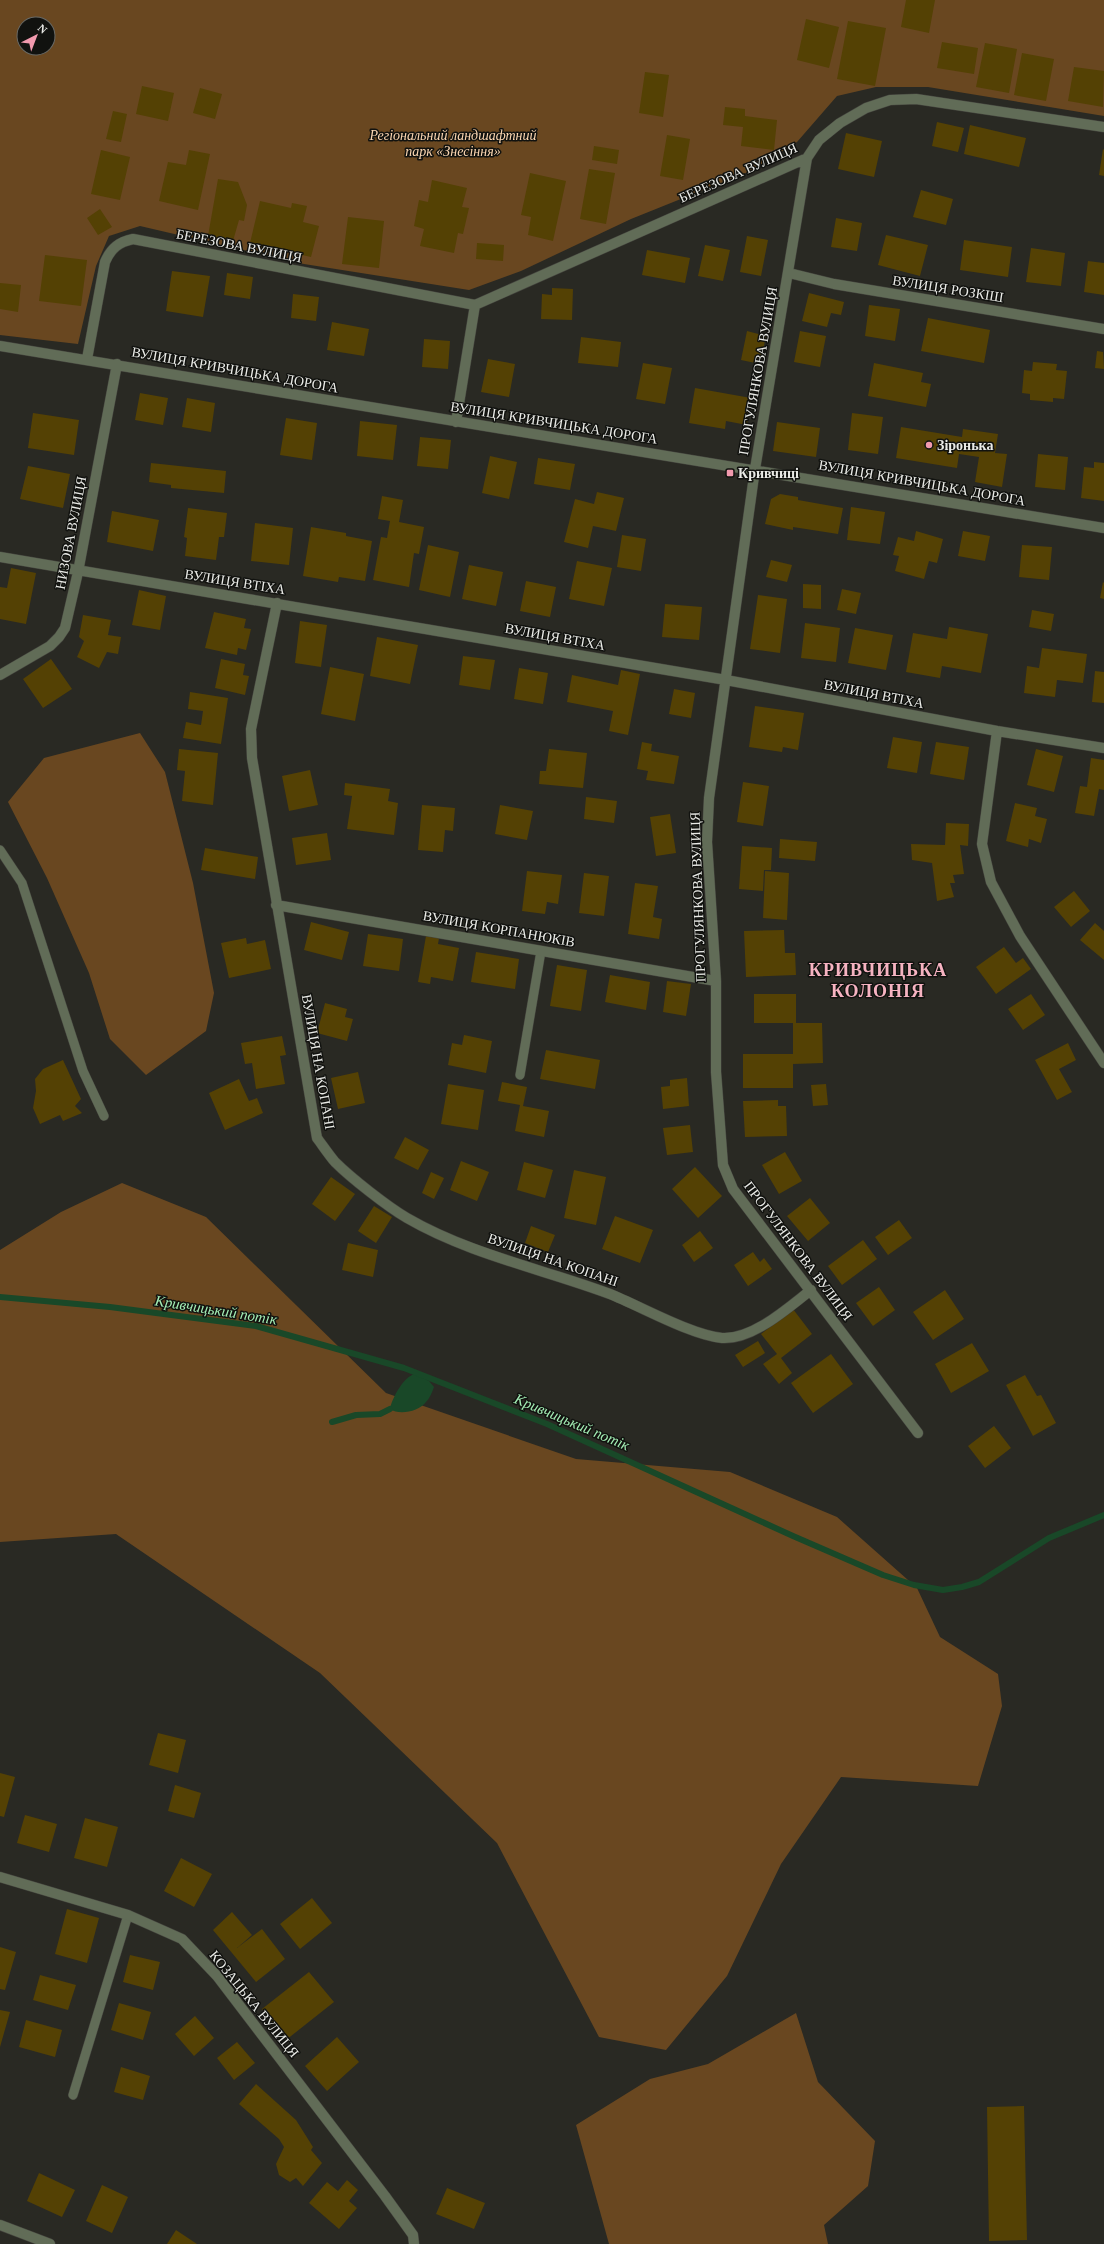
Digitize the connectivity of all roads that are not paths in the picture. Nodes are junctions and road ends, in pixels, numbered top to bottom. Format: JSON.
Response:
{"nodes":[{"id":1,"x":1104,"y":127,"type":"edge"},
{"id":2,"x":807,"y":158,"type":"junction"},
{"id":3,"x":788,"y":273,"type":"junction"},
{"id":4,"x":475,"y":305,"type":"junction"},
{"id":5,"x":1104,"y":329,"type":"edge"},
{"id":6,"x":0,"y":346,"type":"edge"},
{"id":7,"x":87,"y":359,"type":"junction"},
{"id":8,"x":117,"y":364,"type":"junction"},
{"id":9,"x":456,"y":422,"type":"junction"},
{"id":10,"x":755,"y":469,"type":"junction"},
{"id":11,"x":1104,"y":528,"type":"edge"},
{"id":12,"x":0,"y":557,"type":"edge"},
{"id":13,"x":78,"y":572,"type":"junction"},
{"id":14,"x":277,"y":603,"type":"junction"},
{"id":15,"x":0,"y":675,"type":"edge"},
{"id":16,"x":726,"y":680,"type":"junction"},
{"id":17,"x":997,"y":731,"type":"junction"},
{"id":18,"x":1104,"y":748,"type":"edge"},
{"id":19,"x":0,"y":850,"type":"edge"},
{"id":20,"x":276,"y":905,"type":"junction"},
{"id":21,"x":541,"y":951,"type":"junction"},
{"id":22,"x":716,"y":981,"type":"junction"},
{"id":23,"x":1092,"y":1045,"type":"junction"},
{"id":24,"x":1104,"y":1046,"type":"edge"},
{"id":25,"x":1104,"y":1063,"type":"edge"},
{"id":26,"x":520,"y":1075,"type":"dead end"},
{"id":27,"x":104,"y":1116,"type":"dead end"},
{"id":28,"x":811,"y":1290,"type":"junction"},
{"id":29,"x":918,"y":1433,"type":"dead end"},
{"id":30,"x":0,"y":1877,"type":"edge"},
{"id":31,"x":128,"y":1915,"type":"junction"},
{"id":32,"x":73,"y":2096,"type":"dead end"},
{"id":33,"x":0,"y":2225,"type":"edge"},
{"id":34,"x":50,"y":2244,"type":"edge"},
{"id":35,"x":414,"y":2244,"type":"edge"}],
"edges":[{"from":1,"to":2,"type":"street","name":"БЕРЕЗОВА ВУЛИЦЯ"},
{"from":2,"to":3,"type":"street","name":"ПРОГУЛЯНКОВА ВУЛИЦЯ"},
{"from":2,"to":4,"type":"street","name":"БЕРЕЗОВА ВУЛИЦЯ"},
{"from":3,"to":5,"type":"street","name":"ВУЛИЦЯ РОЗКІШ"},
{"from":3,"to":10,"type":"street","name":"ПРОГУЛЯНКОВА ВУЛИЦЯ"},
{"from":4,"to":7,"type":"street","name":"БЕРЕЗОВА ВУЛИЦЯ"},
{"from":4,"to":9,"type":"street"},
{"from":6,"to":7,"type":"street","name":"ВУЛИЦЯ КРИВЧИЦЬКА ДОРОГА"},
{"from":7,"to":8,"type":"street","name":"ВУЛИЦЯ КРИВЧИЦЬКА ДОРОГА"},
{"from":8,"to":9,"type":"street","name":"ВУЛИЦЯ КРИВЧИЦЬКА ДОРОГА"},
{"from":8,"to":13,"type":"street","name":"НИЗОВА ВУЛИЦЯ"},
{"from":9,"to":10,"type":"street","name":"ВУЛИЦЯ КРИВЧИЦЬКА ДОРОГА"},
{"from":10,"to":11,"type":"street","name":"ВУЛИЦЯ КРИВЧИЦЬКА ДОРОГА"},
{"from":10,"to":16,"type":"street","name":"ПРОГУЛЯНКОВА ВУЛИЦЯ"},
{"from":12,"to":13,"type":"street","name":"ВУЛИЦЯ ВТІХА"},
{"from":13,"to":14,"type":"street","name":"ВУЛИЦЯ ВТІХА"},
{"from":13,"to":15,"type":"street","name":"НИЗОВА ВУЛИЦЯ"},
{"from":14,"to":16,"type":"street","name":"ВУЛИЦЯ ВТІХА"},
{"from":14,"to":20,"type":"street","name":"ВУЛИЦЯ НА КОПАНІ"},
{"from":16,"to":17,"type":"street","name":"ВУЛИЦЯ ВТІХА"},
{"from":16,"to":22,"type":"street","name":"ПРОГУЛЯНКОВА ВУЛИЦЯ"},
{"from":17,"to":18,"type":"street","name":"ВУЛИЦЯ ВТІХА"},
{"from":17,"to":23,"type":"street"},
{"from":19,"to":27,"type":"lane"},
{"from":20,"to":21,"type":"street","name":"ВУЛИЦЯ КОРПАНЮКІВ"},
{"from":20,"to":28,"type":"street","name":"ВУЛИЦЯ НА КОПАНІ"},
{"from":21,"to":22,"type":"street","name":"ВУЛИЦЯ КОРПАНЮКІВ"},
{"from":21,"to":26,"type":"lane"},
{"from":22,"to":28,"type":"street","name":"ПРОГУЛЯНКОВА ВУЛИЦЯ"},
{"from":23,"to":24,"type":"street"},
{"from":23,"to":25,"type":"street"},
{"from":28,"to":29,"type":"street","name":"ПРОГУЛЯНКОВА ВУЛИЦЯ"},
{"from":30,"to":31,"type":"street","name":"КОЗАЦЬКА ВУЛИЦЯ"},
{"from":31,"to":32,"type":"lane"},
{"from":31,"to":35,"type":"street","name":"КОЗАЦЬКА ВУЛИЦЯ"},
{"from":33,"to":34,"type":"street"}]}
